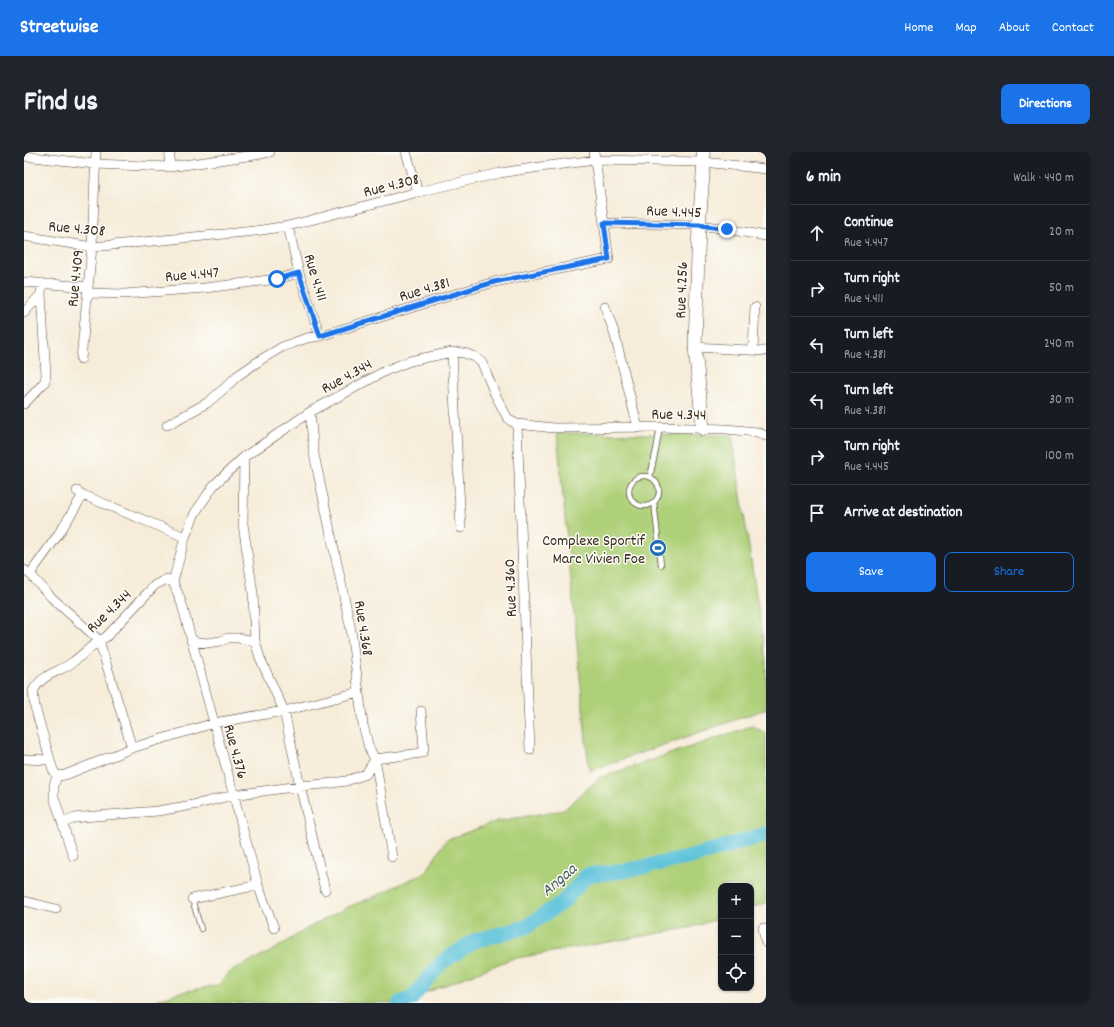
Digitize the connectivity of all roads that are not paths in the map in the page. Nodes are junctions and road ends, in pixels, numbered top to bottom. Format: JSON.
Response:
{"nodes":[{"id":1,"x":96,"y":152,"type":"edge"},
{"id":2,"x":170,"y":152,"type":"edge"},
{"id":3,"x":270,"y":152,"type":"edge"},
{"id":4,"x":406,"y":152,"type":"edge"},
{"id":5,"x":24,"y":156,"type":"edge"},
{"id":6,"x":594,"y":156,"type":"edge"},
{"id":7,"x":704,"y":157,"type":"edge"},
{"id":8,"x":95,"y":164,"type":"junction"},
{"id":9,"x":170,"y":167,"type":"junction"},
{"id":10,"x":766,"y":170,"type":"edge"},
{"id":11,"x":418,"y":192,"type":"junction"},
{"id":12,"x":604,"y":223,"type":"junction"},
{"id":13,"x":699,"y":225,"type":"junction"},
{"id":14,"x":288,"y":226,"type":"junction"},
{"id":15,"x":24,"y":236,"type":"edge"},
{"id":16,"x":766,"y":236,"type":"edge"},
{"id":17,"x":92,"y":247,"type":"junction"},
{"id":18,"x":299,"y":273,"type":"junction"},
{"id":19,"x":24,"y":282,"type":"edge"},
{"id":20,"x":42,"y":283,"type":"junction"},
{"id":21,"x":88,"y":290,"type":"junction"},
{"id":22,"x":40,"y":294,"type":"junction"},
{"id":23,"x":605,"y":307,"type":"dead end"},
{"id":24,"x":756,"y":307,"type":"dead end"},
{"id":25,"x":24,"y":313,"type":"edge"},
{"id":26,"x":320,"y":336,"type":"junction"},
{"id":27,"x":695,"y":347,"type":"junction"},
{"id":28,"x":753,"y":350,"type":"junction"},
{"id":29,"x":766,"y":351,"type":"edge"},
{"id":30,"x":452,"y":352,"type":"junction"},
{"id":31,"x":80,"y":359,"type":"dead end"},
{"id":32,"x":24,"y":404,"type":"edge"},
{"id":33,"x":310,"y":412,"type":"junction"},
{"id":34,"x":517,"y":424,"type":"junction"},
{"id":35,"x":167,"y":425,"type":"dead end"},
{"id":36,"x":638,"y":428,"type":"junction"},
{"id":37,"x":660,"y":428,"type":"junction"},
{"id":38,"x":703,"y":429,"type":"junction"},
{"id":39,"x":766,"y":436,"type":"edge"},
{"id":40,"x":244,"y":457,"type":"junction"},
{"id":41,"x":650,"y":477,"type":"junction"},
{"id":42,"x":654,"y":502,"type":"junction"},
{"id":43,"x":461,"y":528,"type":"dead end"},
{"id":44,"x":185,"y":537,"type":"junction"},
{"id":45,"x":661,"y":565,"type":"dead end"},
{"id":46,"x":27,"y":572,"type":"edge"},
{"id":47,"x":173,"y":582,"type":"junction"},
{"id":48,"x":99,"y":640,"type":"junction"},
{"id":49,"x":192,"y":641,"type":"junction"},
{"id":50,"x":255,"y":641,"type":"junction"},
{"id":51,"x":28,"y":690,"type":"edge"},
{"id":52,"x":358,"y":692,"type":"junction"},
{"id":53,"x":284,"y":711,"type":"junction"},
{"id":54,"x":421,"y":711,"type":"dead end"},
{"id":55,"x":214,"y":723,"type":"junction"},
{"id":56,"x":132,"y":748,"type":"junction"},
{"id":57,"x":530,"y":750,"type":"dead end"},
{"id":58,"x":24,"y":759,"type":"edge"},
{"id":59,"x":50,"y":760,"type":"junction"},
{"id":60,"x":376,"y":760,"type":"junction"},
{"id":61,"x":57,"y":776,"type":"junction"},
{"id":62,"x":300,"y":786,"type":"junction"},
{"id":63,"x":233,"y":795,"type":"junction"},
{"id":64,"x":63,"y":823,"type":"junction"},
{"id":65,"x":73,"y":856,"type":"dead end"},
{"id":66,"x":392,"y":857,"type":"dead end"},
{"id":67,"x":258,"y":885,"type":"junction"},
{"id":68,"x":325,"y":890,"type":"dead end"},
{"id":69,"x":192,"y":899,"type":"joint"},
{"id":70,"x":24,"y":901,"type":"edge"},
{"id":71,"x":56,"y":909,"type":"dead end"},
{"id":72,"x":274,"y":928,"type":"dead end"},
{"id":73,"x":762,"y":928,"type":"dead end"},
{"id":74,"x":201,"y":929,"type":"dead end"},
{"id":75,"x":766,"y":943,"type":"edge"}],
"edges":[{"from":1,"to":8,"type":"street","name":"Rue 4.409"},
{"from":2,"to":9,"type":"street"},
{"from":3,"to":9,"type":"street"},
{"from":4,"to":11,"type":"street"},
{"from":5,"to":8,"type":"street"},
{"from":6,"to":7,"type":"street","name":"Rue 4.308"},
{"from":6,"to":11,"type":"street","name":"Rue 4.308"},
{"from":6,"to":12,"type":"street","name":"Rue 4.381"},
{"from":7,"to":10,"type":"street","name":"Rue 4.308"},
{"from":7,"to":13,"type":"street","name":"Rue 4.256"},
{"from":8,"to":9,"type":"street"},
{"from":8,"to":17,"type":"street","name":"Rue 4.409"},
{"from":11,"to":14,"type":"street","name":"Rue 4.308"},
{"from":12,"to":13,"type":"street","name":"Rue 4.445"},
{"from":12,"to":26,"type":"street","name":"Rue 4.381"},
{"from":13,"to":16,"type":"street","name":"Rue 4.445"},
{"from":13,"to":27,"type":"street","name":"Rue 4.256"},
{"from":14,"to":17,"type":"street","name":"Rue 4.308"},
{"from":14,"to":18,"type":"street","name":"Rue 4.411"},
{"from":15,"to":17,"type":"street","name":"Rue 4.308"},
{"from":17,"to":21,"type":"street","name":"Rue 4.409"},
{"from":18,"to":21,"type":"street","name":"Rue 4.447"},
{"from":18,"to":26,"type":"street","name":"Rue 4.411"},
{"from":19,"to":20,"type":"street","name":"Rue 4.447"},
{"from":20,"to":21,"type":"street","name":"Rue 4.447"},
{"from":20,"to":22,"type":"street"},
{"from":21,"to":31,"type":"street","name":"Rue 4.409"},
{"from":22,"to":25,"type":"street"},
{"from":22,"to":32,"type":"street"},
{"from":23,"to":36,"type":"street"},
{"from":24,"to":28,"type":"street"},
{"from":26,"to":35,"type":"street","name":"Rue 4.381"},
{"from":27,"to":28,"type":"street"},
{"from":27,"to":38,"type":"street","name":"Rue 4.256"},
{"from":28,"to":29,"type":"street"},
{"from":30,"to":33,"type":"street","name":"Rue 4.344"},
{"from":30,"to":34,"type":"street","name":"Rue 4.344"},
{"from":30,"to":43,"type":"street"},
{"from":33,"to":40,"type":"street","name":"Rue 4.344"},
{"from":33,"to":52,"type":"street","name":"Rue 4.368"},
{"from":34,"to":36,"type":"street","name":"Rue 4.344"},
{"from":34,"to":57,"type":"street","name":"Rue 4.360"},
{"from":36,"to":37,"type":"street","name":"Rue 4.344"},
{"from":37,"to":38,"type":"street","name":"Rue 4.344"},
{"from":37,"to":41,"type":"lane"},
{"from":38,"to":39,"type":"street","name":"Rue 4.344"},
{"from":40,"to":44,"type":"street","name":"Rue 4.344"},
{"from":40,"to":50,"type":"street"},
{"from":41,"to":42,"type":"lane"},
{"from":41,"to":42,"type":"lane"},
{"from":42,"to":45,"type":"lane"},
{"from":44,"to":46,"type":"street"},
{"from":44,"to":47,"type":"street","name":"Rue 4.344"},
{"from":46,"to":48,"type":"street"},
{"from":47,"to":48,"type":"street","name":"Rue 4.344"},
{"from":47,"to":49,"type":"street","name":"Rue 4.376"},
{"from":48,"to":51,"type":"street","name":"Rue 4.344"},
{"from":48,"to":56,"type":"street"},
{"from":49,"to":50,"type":"street"},
{"from":49,"to":55,"type":"street","name":"Rue 4.376"},
{"from":50,"to":53,"type":"street"},
{"from":51,"to":59,"type":"street"},
{"from":52,"to":53,"type":"street"},
{"from":52,"to":60,"type":"street","name":"Rue 4.368"},
{"from":53,"to":55,"type":"street"},
{"from":53,"to":62,"type":"street"},
{"from":54,"to":60,"type":"street"},
{"from":55,"to":56,"type":"street"},
{"from":55,"to":63,"type":"street","name":"Rue 4.376"},
{"from":56,"to":61,"type":"street"},
{"from":58,"to":59,"type":"street"},
{"from":59,"to":61,"type":"street"},
{"from":60,"to":62,"type":"street"},
{"from":60,"to":66,"type":"street","name":"Rue 4.368"},
{"from":61,"to":64,"type":"street"},
{"from":62,"to":63,"type":"street"},
{"from":62,"to":68,"type":"street"},
{"from":63,"to":64,"type":"street"},
{"from":63,"to":67,"type":"street","name":"Rue 4.376"},
{"from":64,"to":65,"type":"street"},
{"from":67,"to":69,"type":"street"},
{"from":67,"to":72,"type":"street","name":"Rue 4.376"},
{"from":69,"to":74,"type":"lane"},
{"from":70,"to":71,"type":"street"},
{"from":73,"to":75,"type":"street"}]}
